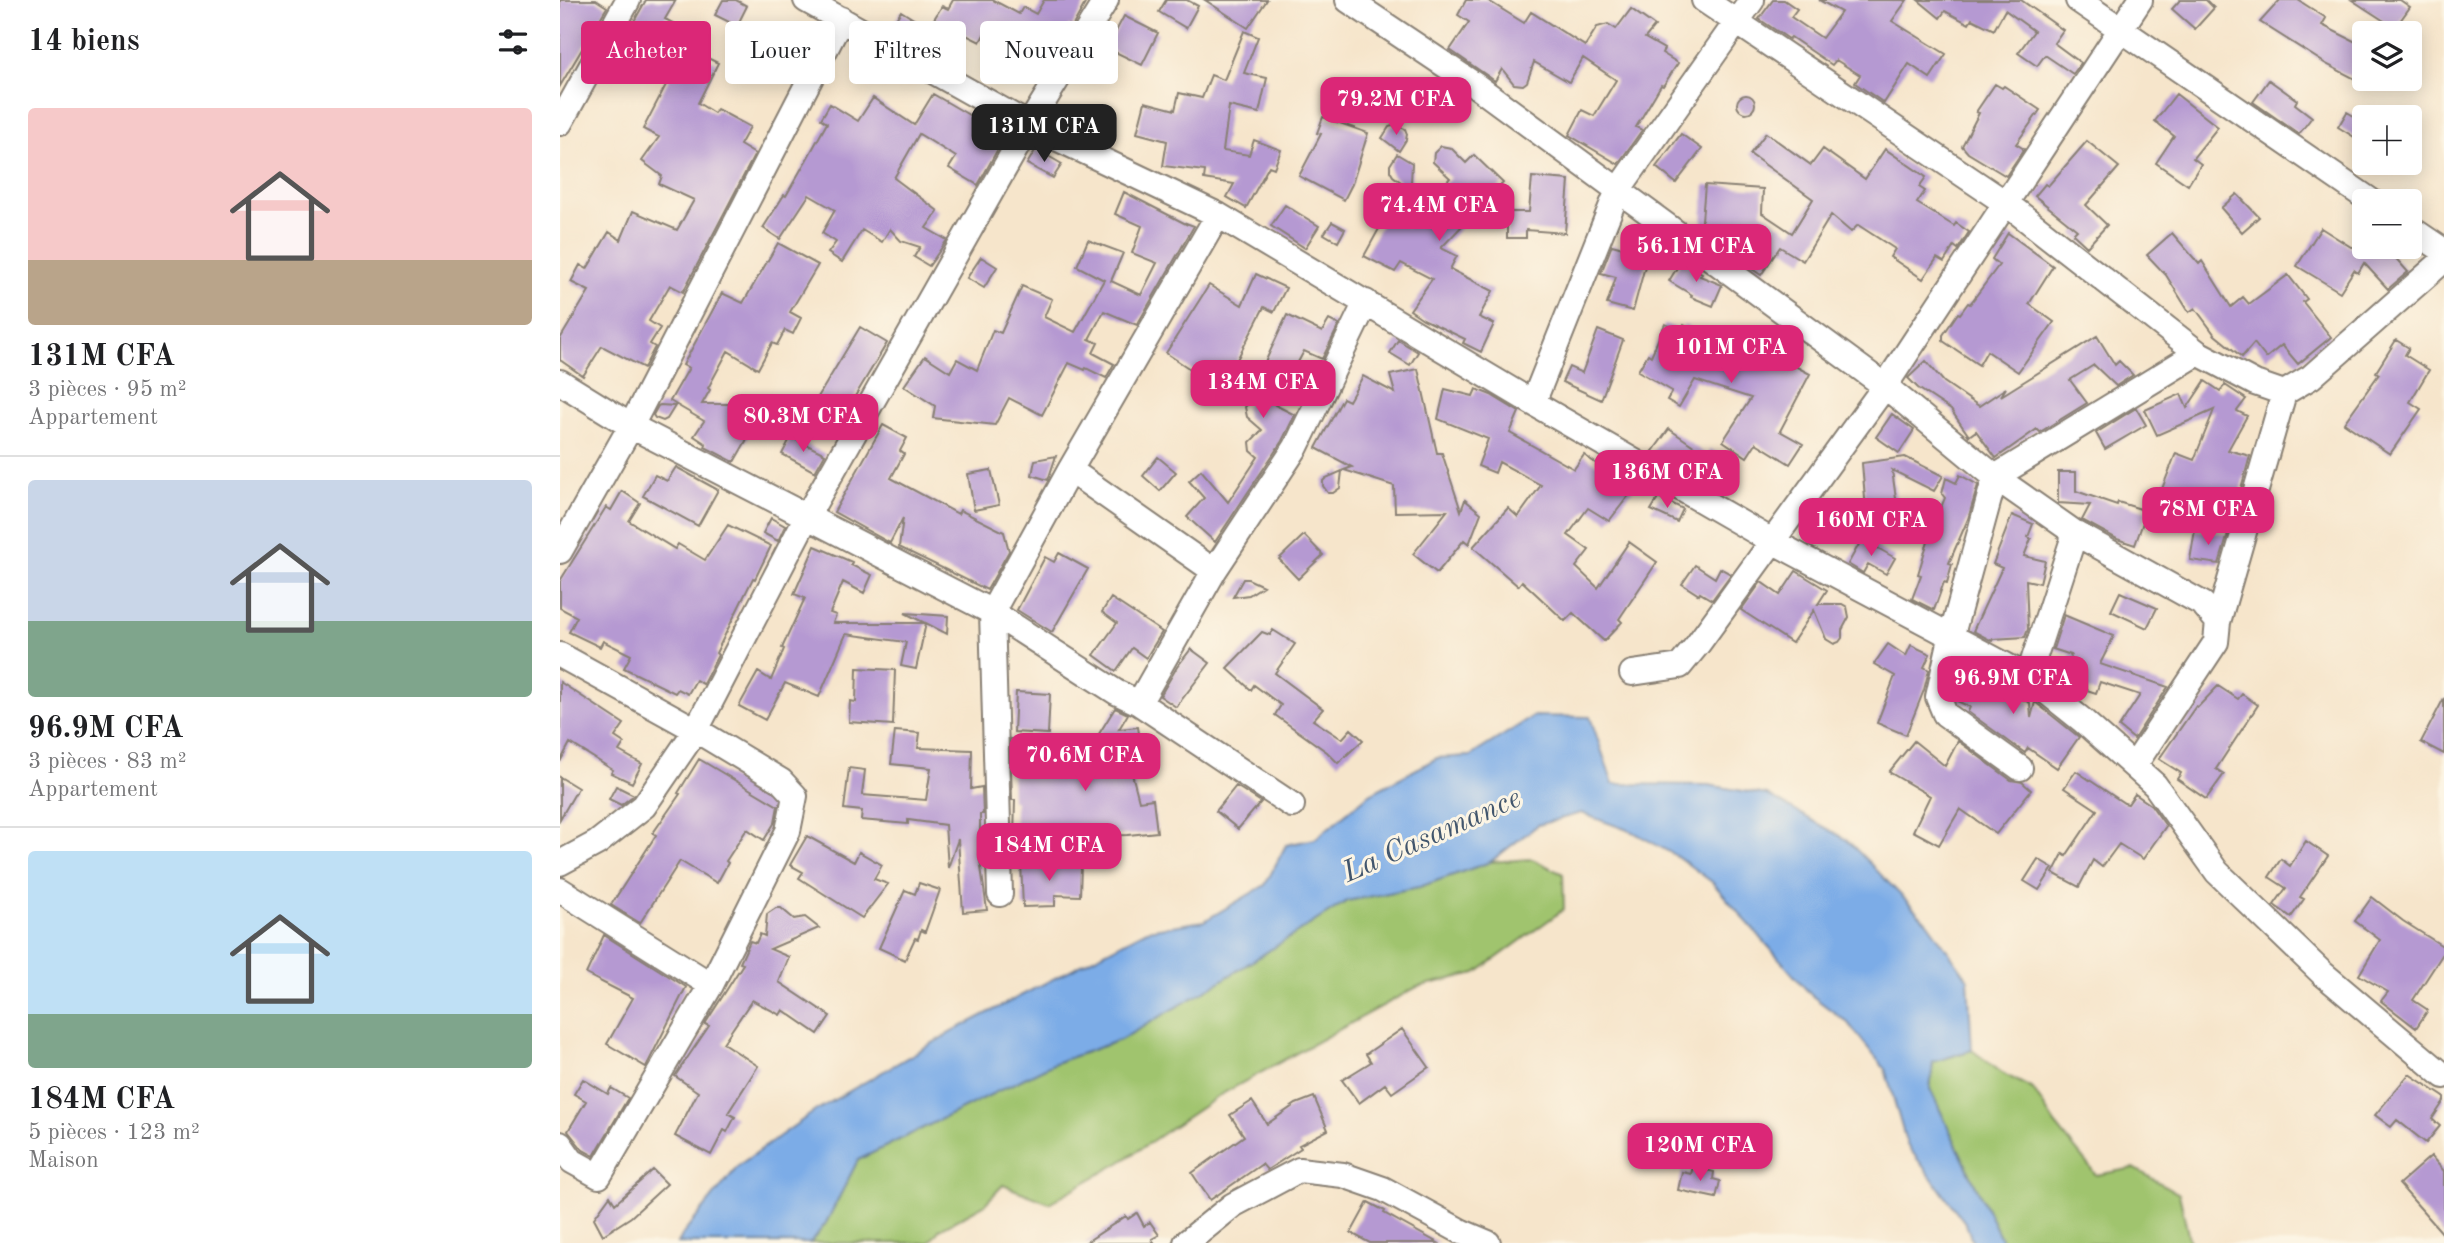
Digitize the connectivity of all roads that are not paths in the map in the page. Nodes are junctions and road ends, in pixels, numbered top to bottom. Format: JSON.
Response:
{"nodes":[{"id":1,"x":628,"y":0,"type":"edge"},
{"id":2,"x":806,"y":0,"type":"edge"},
{"id":3,"x":1106,"y":0,"type":"edge"},
{"id":4,"x":1348,"y":0,"type":"edge"},
{"id":5,"x":1704,"y":0,"type":"edge"},
{"id":6,"x":1752,"y":0,"type":"edge"},
{"id":7,"x":2078,"y":0,"type":"edge"},
{"id":8,"x":2140,"y":0,"type":"edge"},
{"id":9,"x":841,"y":19,"type":"junction"},
{"id":10,"x":1736,"y":23,"type":"junction"},
{"id":11,"x":2120,"y":30,"type":"junction"},
{"id":12,"x":560,"y":123,"type":"edge"},
{"id":13,"x":1029,"y":125,"type":"junction"},
{"id":14,"x":2353,"y":189,"type":"edge"},
{"id":15,"x":1618,"y":190,"type":"junction"},
{"id":16,"x":2007,"y":204,"type":"junction"},
{"id":17,"x":1218,"y":215,"type":"junction"},
{"id":18,"x":2422,"y":236,"type":"edge"},
{"id":19,"x":2444,"y":251,"type":"edge"},
{"id":20,"x":2444,"y":260,"type":"edge"},
{"id":21,"x":1366,"y":302,"type":"junction"},
{"id":22,"x":2198,"y":354,"type":"junction"},
{"id":23,"x":560,"y":382,"type":"edge"},
{"id":24,"x":1885,"y":386,"type":"junction"},
{"id":25,"x":2284,"y":393,"type":"junction"},
{"id":26,"x":1533,"y":403,"type":"junction"},
{"id":27,"x":631,"y":426,"type":"junction"},
{"id":28,"x":1070,"y":470,"type":"junction"},
{"id":29,"x":1995,"y":477,"type":"junction"},
{"id":30,"x":806,"y":518,"type":"junction"},
{"id":31,"x":2075,"y":533,"type":"junction"},
{"id":32,"x":1772,"y":541,"type":"junction"},
{"id":33,"x":560,"y":551,"type":"edge"},
{"id":34,"x":1214,"y":571,"type":"junction"},
{"id":35,"x":992,"y":612,"type":"junction"},
{"id":36,"x":2218,"y":622,"type":"junction"},
{"id":37,"x":1951,"y":638,"type":"junction"},
{"id":38,"x":560,"y":655,"type":"edge"},
{"id":39,"x":1632,"y":673,"type":"dead end"},
{"id":40,"x":2028,"y":677,"type":"junction"},
{"id":41,"x":1139,"y":703,"type":"junction"},
{"id":42,"x":696,"y":730,"type":"junction"},
{"id":43,"x":2134,"y":766,"type":"junction"},
{"id":44,"x":2020,"y":768,"type":"dead end"},
{"id":45,"x":1292,"y":806,"type":"dead end"},
{"id":46,"x":560,"y":863,"type":"edge"},
{"id":47,"x":560,"y":890,"type":"edge"},
{"id":48,"x":1000,"y":894,"type":"dead end"},
{"id":49,"x":711,"y":985,"type":"junction"},
{"id":50,"x":2444,"y":1076,"type":"edge"},
{"id":51,"x":560,"y":1144,"type":"edge"},
{"id":52,"x":1186,"y":1243,"type":"edge"},
{"id":53,"x":1488,"y":1243,"type":"edge"}],
"edges":[{"from":1,"to":12,"type":"street"},
{"from":2,"to":9,"type":"street"},
{"from":3,"to":13,"type":"street"},
{"from":4,"to":15,"type":"street"},
{"from":5,"to":10,"type":"street"},
{"from":6,"to":10,"type":"street"},
{"from":7,"to":11,"type":"street"},
{"from":8,"to":11,"type":"street"},
{"from":9,"to":13,"type":"street"},
{"from":9,"to":27,"type":"street"},
{"from":10,"to":15,"type":"street"},
{"from":10,"to":16,"type":"street"},
{"from":11,"to":14,"type":"street"},
{"from":11,"to":16,"type":"street"},
{"from":13,"to":17,"type":"street"},
{"from":13,"to":30,"type":"street"},
{"from":15,"to":24,"type":"street"},
{"from":15,"to":26,"type":"street"},
{"from":16,"to":22,"type":"street"},
{"from":16,"to":24,"type":"street"},
{"from":17,"to":21,"type":"street"},
{"from":17,"to":28,"type":"street"},
{"from":18,"to":19,"type":"street"},
{"from":20,"to":25,"type":"street"},
{"from":21,"to":26,"type":"street"},
{"from":21,"to":34,"type":"street"},
{"from":22,"to":25,"type":"street"},
{"from":22,"to":29,"type":"street"},
{"from":23,"to":27,"type":"street"},
{"from":24,"to":29,"type":"street"},
{"from":24,"to":32,"type":"street"},
{"from":25,"to":36,"type":"street"},
{"from":26,"to":32,"type":"street"},
{"from":27,"to":30,"type":"street"},
{"from":27,"to":33,"type":"street"},
{"from":28,"to":34,"type":"street"},
{"from":28,"to":35,"type":"street"},
{"from":29,"to":31,"type":"street"},
{"from":29,"to":37,"type":"street"},
{"from":30,"to":35,"type":"street"},
{"from":30,"to":42,"type":"street"},
{"from":31,"to":36,"type":"street"},
{"from":31,"to":40,"type":"street"},
{"from":32,"to":37,"type":"street"},
{"from":32,"to":39,"type":"street"},
{"from":34,"to":41,"type":"street"},
{"from":35,"to":41,"type":"street"},
{"from":35,"to":48,"type":"street"},
{"from":36,"to":43,"type":"street"},
{"from":37,"to":40,"type":"street"},
{"from":37,"to":44,"type":"street"},
{"from":38,"to":42,"type":"street"},
{"from":40,"to":43,"type":"street"},
{"from":41,"to":45,"type":"street"},
{"from":42,"to":46,"type":"street"},
{"from":42,"to":49,"type":"street"},
{"from":43,"to":50,"type":"street"},
{"from":47,"to":49,"type":"street"},
{"from":49,"to":51,"type":"street"},
{"from":52,"to":53,"type":"street"}]}
